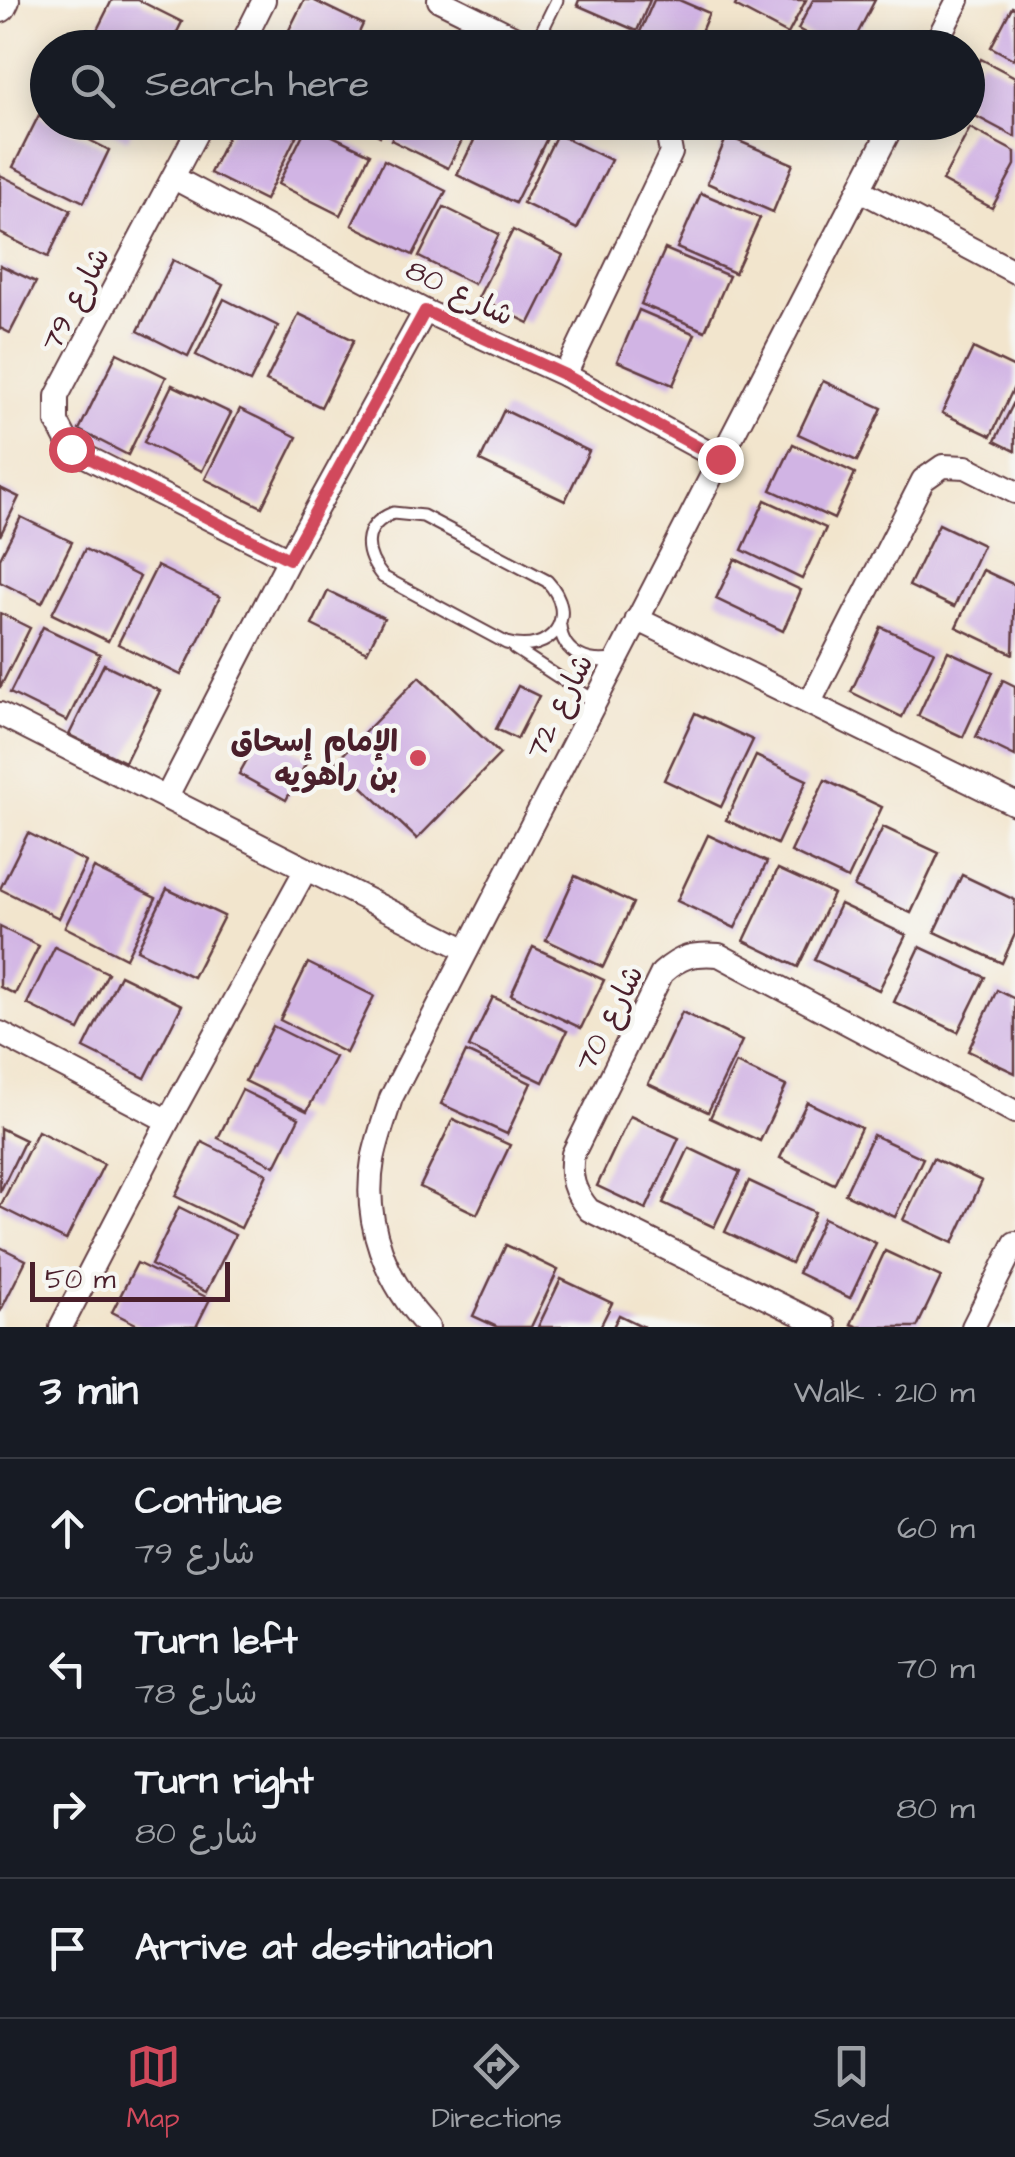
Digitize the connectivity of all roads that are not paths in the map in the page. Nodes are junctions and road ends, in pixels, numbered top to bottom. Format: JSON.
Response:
{"nodes":[{"id":1,"x":264,"y":0,"type":"edge"},
{"id":2,"x":440,"y":0,"type":"edge"},
{"id":3,"x":557,"y":0,"type":"edge"},
{"id":4,"x":958,"y":0,"type":"edge"},
{"id":5,"x":249,"y":30,"type":"edge"},
{"id":6,"x":501,"y":30,"type":"edge"},
{"id":7,"x":543,"y":30,"type":"edge"},
{"id":8,"x":942,"y":30,"type":"edge"},
{"id":9,"x":193,"y":140,"type":"edge"},
{"id":10,"x":669,"y":140,"type":"edge"},
{"id":11,"x":885,"y":140,"type":"edge"},
{"id":12,"x":174,"y":178,"type":"junction"},
{"id":13,"x":860,"y":190,"type":"junction"},
{"id":14,"x":1015,"y":272,"type":"edge"},
{"id":15,"x":425,"y":311,"type":"junction"},
{"id":16,"x":565,"y":375,"type":"junction"},
{"id":17,"x":720,"y":459,"type":"junction"},
{"id":18,"x":1015,"y":492,"type":"edge"},
{"id":19,"x":289,"y":559,"type":"junction"},
{"id":20,"x":637,"y":619,"type":"junction"},
{"id":21,"x":560,"y":622,"type":"junction"},
{"id":22,"x":506,"y":644,"type":"junction"},
{"id":23,"x":616,"y":660,"type":"junction"},
{"id":24,"x":595,"y":701,"type":"junction"},
{"id":25,"x":810,"y":702,"type":"junction"},
{"id":26,"x":0,"y":714,"type":"edge"},
{"id":27,"x":166,"y":798,"type":"junction"},
{"id":28,"x":1015,"y":804,"type":"edge"},
{"id":29,"x":306,"y":868,"type":"junction"},
{"id":30,"x":467,"y":950,"type":"junction"},
{"id":31,"x":0,"y":1033,"type":"edge"},
{"id":32,"x":1015,"y":1112,"type":"edge"},
{"id":33,"x":168,"y":1121,"type":"junction"},
{"id":34,"x":1015,"y":1243,"type":"edge"},
{"id":35,"x":61,"y":1327,"type":"edge"},
{"id":36,"x":428,"y":1327,"type":"edge"},
{"id":37,"x":825,"y":1327,"type":"edge"},
{"id":38,"x":974,"y":1327,"type":"edge"}],
"edges":[{"from":1,"to":5,"type":"street"},
{"from":2,"to":6,"type":"street"},
{"from":3,"to":7,"type":"lane"},
{"from":4,"to":8,"type":"street"},
{"from":9,"to":12,"type":"street","name":"شارع 79"},
{"from":10,"to":16,"type":"street"},
{"from":11,"to":13,"type":"street","name":"شارع 72"},
{"from":12,"to":15,"type":"street","name":"شارع 80"},
{"from":12,"to":19,"type":"street","name":"شارع 79"},
{"from":13,"to":14,"type":"street"},
{"from":13,"to":17,"type":"street","name":"شارع 72"},
{"from":15,"to":16,"type":"street","name":"شارع 80"},
{"from":15,"to":19,"type":"street"},
{"from":16,"to":17,"type":"street","name":"شارع 80"},
{"from":17,"to":20,"type":"street","name":"شارع 72"},
{"from":18,"to":25,"type":"street"},
{"from":19,"to":27,"type":"street"},
{"from":20,"to":23,"type":"street","name":"شارع 72"},
{"from":20,"to":25,"type":"street"},
{"from":21,"to":22,"type":"lane"},
{"from":21,"to":22,"type":"lane"},
{"from":21,"to":23,"type":"lane"},
{"from":22,"to":24,"type":"lane"},
{"from":23,"to":24,"type":"street","name":"شارع 72"},
{"from":24,"to":30,"type":"street","name":"شارع 72"},
{"from":25,"to":28,"type":"street"},
{"from":26,"to":27,"type":"street"},
{"from":27,"to":29,"type":"street"},
{"from":29,"to":30,"type":"street"},
{"from":29,"to":33,"type":"street"},
{"from":30,"to":36,"type":"street","name":"شارع 72"},
{"from":31,"to":33,"type":"street"},
{"from":32,"to":37,"type":"street","name":"شارع 70"},
{"from":33,"to":35,"type":"street"},
{"from":34,"to":38,"type":"street"}]}
